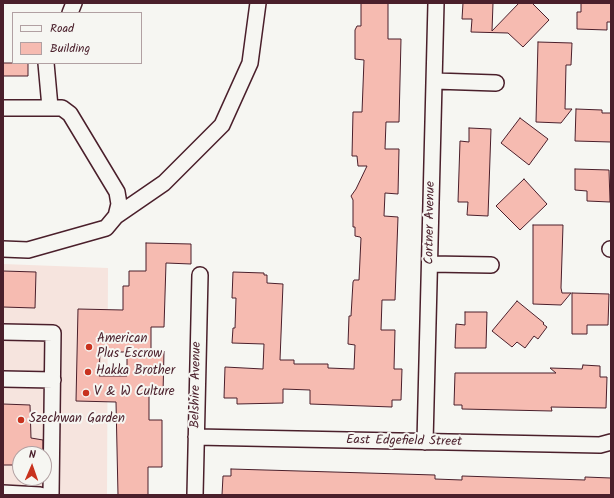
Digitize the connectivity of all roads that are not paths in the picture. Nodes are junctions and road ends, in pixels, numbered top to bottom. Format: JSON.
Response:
{"nodes":[{"id":1,"x":258,"y":3,"type":"edge"},
{"id":2,"x":436,"y":3,"type":"edge"},
{"id":3,"x":46,"y":64,"type":"edge"},
{"id":4,"x":435,"y":81,"type":"junction"},
{"id":5,"x":496,"y":83,"type":"dead end"},
{"id":6,"x":50,"y":107,"type":"junction"},
{"id":7,"x":3,"y":108,"type":"edge"},
{"id":8,"x":116,"y":216,"type":"junction"},
{"id":9,"x":3,"y":249,"type":"edge"},
{"id":10,"x":430,"y":264,"type":"junction"},
{"id":11,"x":492,"y":265,"type":"dead end"},
{"id":12,"x":200,"y":275,"type":"dead end"},
{"id":13,"x":3,"y":332,"type":"edge"},
{"id":14,"x":3,"y":378,"type":"edge"},
{"id":15,"x":53,"y":380,"type":"junction"},
{"id":16,"x":196,"y":437,"type":"junction"},
{"id":17,"x":425,"y":442,"type":"junction"},
{"id":18,"x":611,"y":442,"type":"edge"},
{"id":19,"x":3,"y":493,"type":"edge"},
{"id":20,"x":40,"y":495,"type":"edge"},
{"id":21,"x":51,"y":495,"type":"edge"},
{"id":22,"x":195,"y":495,"type":"edge"}],
"edges":[{"from":1,"to":8,"type":"street"},
{"from":2,"to":4,"type":"street","name":"Cortner Avenue"},
{"from":3,"to":6,"type":"street"},
{"from":4,"to":5,"type":"street"},
{"from":4,"to":10,"type":"street","name":"Cortner Avenue"},
{"from":6,"to":7,"type":"street"},
{"from":6,"to":8,"type":"street"},
{"from":8,"to":9,"type":"street"},
{"from":10,"to":11,"type":"street"},
{"from":10,"to":17,"type":"street","name":"Cortner Avenue"},
{"from":12,"to":16,"type":"street","name":"Belshire Avenue"},
{"from":13,"to":15,"type":"street"},
{"from":14,"to":15,"type":"street"},
{"from":15,"to":21,"type":"street"},
{"from":16,"to":17,"type":"street","name":"East Edgefield Street"},
{"from":16,"to":22,"type":"street","name":"Belshire Avenue"},
{"from":17,"to":18,"type":"street","name":"East Edgefield Street"},
{"from":19,"to":20,"type":"street"}]}
